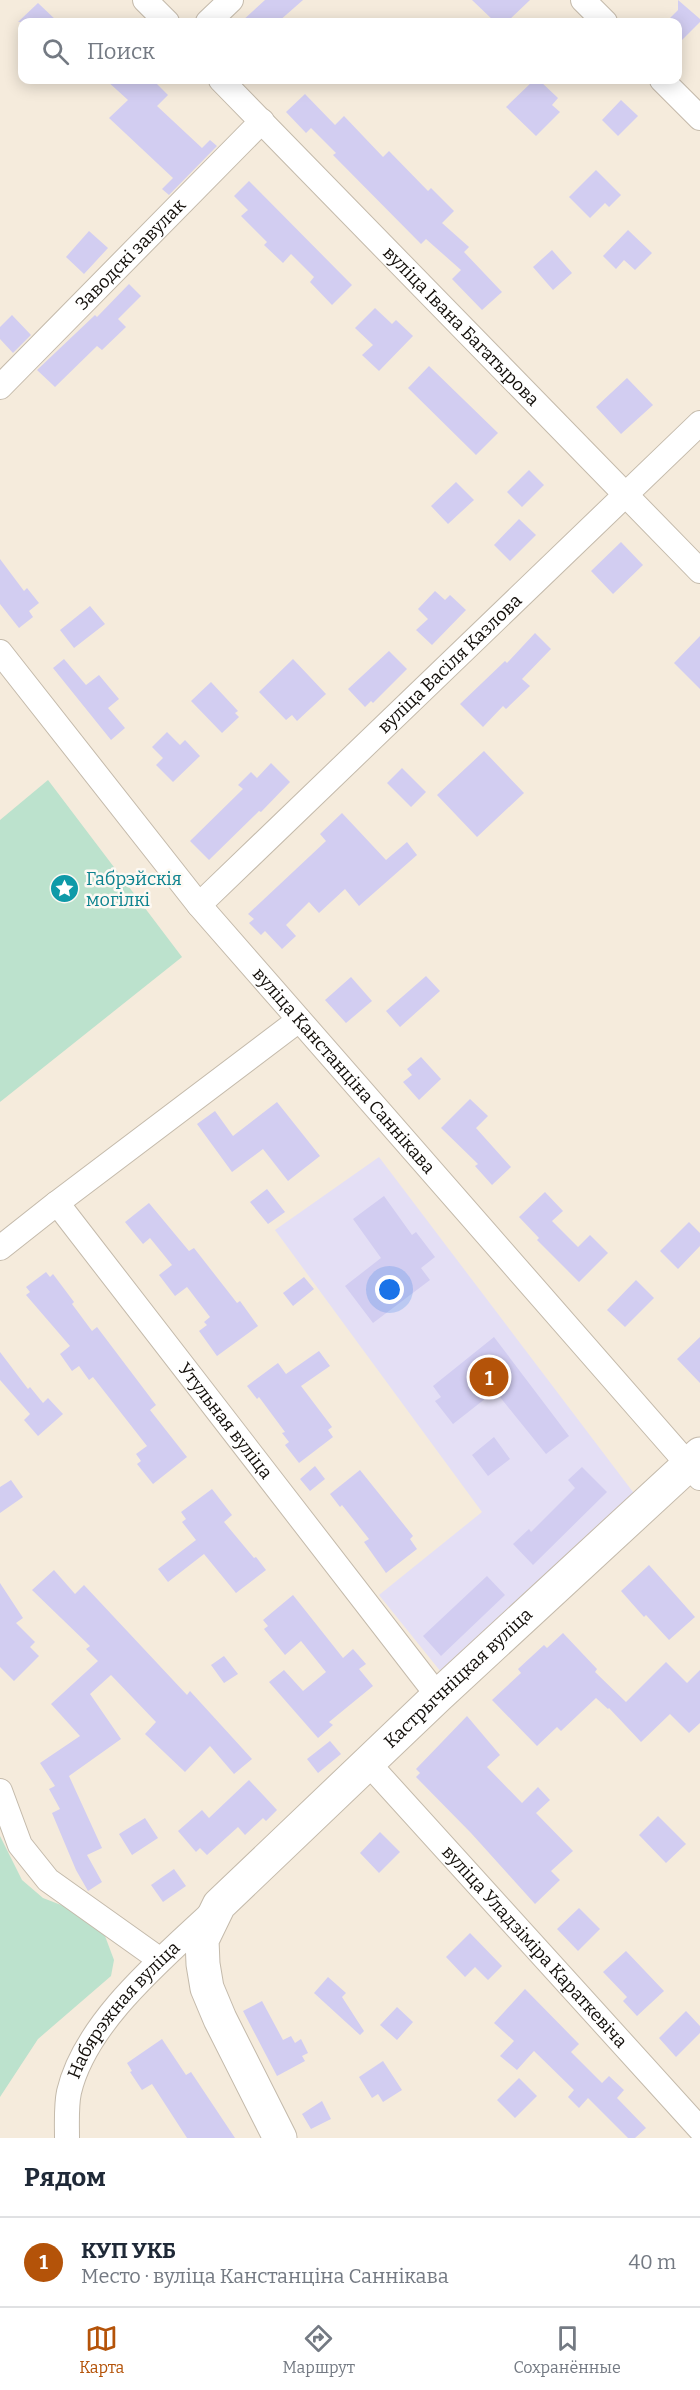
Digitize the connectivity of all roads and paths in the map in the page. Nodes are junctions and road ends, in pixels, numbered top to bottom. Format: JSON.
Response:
{"nodes":[{"id":1,"x":145,"y":0,"type":"edge"},
{"id":2,"x":231,"y":0,"type":"edge"},
{"id":3,"x":583,"y":0,"type":"edge"},
{"id":4,"x":163,"y":18,"type":"edge"},
{"id":5,"x":212,"y":18,"type":"edge"},
{"id":6,"x":601,"y":18,"type":"edge"},
{"id":7,"x":226,"y":84,"type":"edge"},
{"id":8,"x":666,"y":84,"type":"edge"},
{"id":9,"x":700,"y":118,"type":"edge"},
{"id":10,"x":262,"y":121,"type":"junction"},
{"id":11,"x":0,"y":387,"type":"edge"},
{"id":12,"x":700,"y":423,"type":"edge"},
{"id":13,"x":626,"y":495,"type":"junction"},
{"id":14,"x":700,"y":571,"type":"edge"},
{"id":15,"x":0,"y":652,"type":"edge"},
{"id":16,"x":199,"y":905,"type":"junction"},
{"id":17,"x":299,"y":1020,"type":"junction"},
{"id":18,"x":57,"y":1203,"type":"junction"},
{"id":19,"x":0,"y":1248,"type":"edge"},
{"id":20,"x":696,"y":1466,"type":"edge"},
{"id":21,"x":438,"y":1696,"type":"junction"},
{"id":22,"x":368,"y":1763,"type":"junction"},
{"id":23,"x":0,"y":1791,"type":"edge"},
{"id":24,"x":219,"y":1905,"type":"junction"},
{"id":25,"x":159,"y":1959,"type":"junction"},
{"id":26,"x":700,"y":2129,"type":"edge"},
{"id":27,"x":67,"y":2138,"type":"edge"},
{"id":28,"x":280,"y":2138,"type":"edge"}],
"edges":[{"from":1,"to":4,"type":"street"},
{"from":2,"to":5,"type":"street"},
{"from":3,"to":6,"type":"street"},
{"from":7,"to":10,"type":"street","name":"вуліца Івана Багатырова"},
{"from":8,"to":9,"type":"street"},
{"from":10,"to":11,"type":"street","name":"Заводскі завулак"},
{"from":10,"to":13,"type":"street","name":"вуліца Івана Багатырова"},
{"from":12,"to":13,"type":"street","name":"вуліца Васіля Казлова"},
{"from":13,"to":14,"type":"street","name":"вуліца Івана Багатырова"},
{"from":13,"to":16,"type":"street","name":"вуліца Васіля Казлова"},
{"from":15,"to":16,"type":"street","name":"вуліца Канстанціна Саннікава"},
{"from":16,"to":17,"type":"street","name":"вуліца Канстанціна Саннікава"},
{"from":17,"to":18,"type":"street"},
{"from":17,"to":20,"type":"street","name":"вуліца Канстанціна Саннікава"},
{"from":18,"to":19,"type":"street"},
{"from":18,"to":21,"type":"street","name":"Утульная вуліца"},
{"from":20,"to":21,"type":"main road","name":"Кастрычніцкая вуліца"},
{"from":21,"to":22,"type":"main road","name":"Кастрычніцкая вуліца"},
{"from":22,"to":24,"type":"main road","name":"Кастрычніцкая вуліца"},
{"from":22,"to":26,"type":"street","name":"вуліца Уладзіміра Караткевіча"},
{"from":23,"to":25,"type":"street"},
{"from":24,"to":25,"type":"street","name":"Набярэжная вуліца"},
{"from":24,"to":28,"type":"main road"},
{"from":25,"to":27,"type":"street","name":"Набярэжная вуліца"}]}
